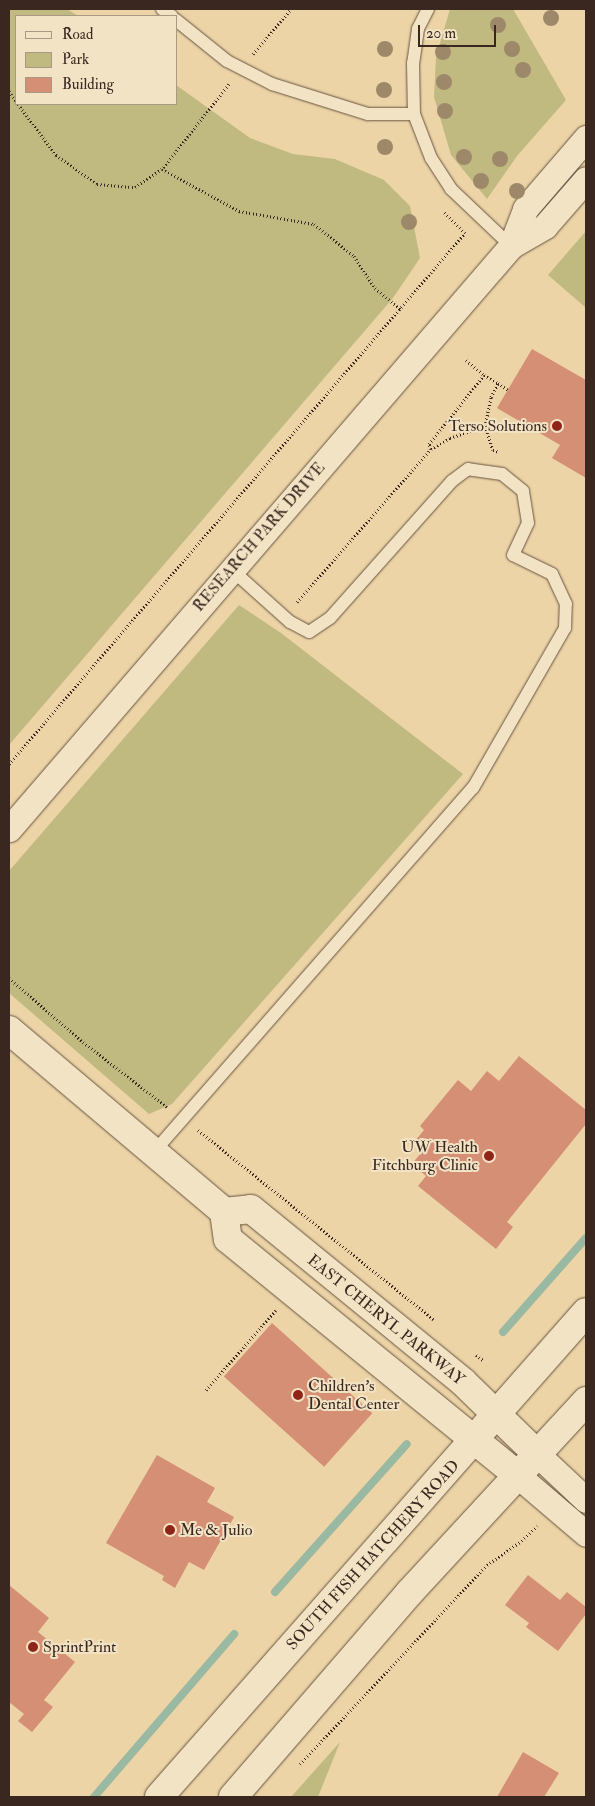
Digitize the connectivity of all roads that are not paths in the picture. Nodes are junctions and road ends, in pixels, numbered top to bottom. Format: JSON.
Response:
{"nodes":[{"id":1,"x":428,"y":9,"type":"edge"},
{"id":2,"x":178,"y":22,"type":"edge"},
{"id":3,"x":414,"y":114,"type":"junction"},
{"id":4,"x":586,"y":138,"type":"edge"},
{"id":5,"x":586,"y":179,"type":"edge"},
{"id":6,"x":511,"y":246,"type":"junction"},
{"id":7,"x":231,"y":569,"type":"junction"},
{"id":8,"x":9,"y":830,"type":"edge"},
{"id":9,"x":9,"y":1030,"type":"edge"},
{"id":10,"x":153,"y":1153,"type":"junction"},
{"id":11,"x":224,"y":1212,"type":"junction"},
{"id":12,"x":586,"y":1312,"type":"edge"},
{"id":13,"x":586,"y":1400,"type":"edge"},
{"id":14,"x":497,"y":1415,"type":"junction"},
{"id":15,"x":475,"y":1438,"type":"junction"},
{"id":16,"x":537,"y":1454,"type":"junction"},
{"id":17,"x":517,"y":1474,"type":"junction"},
{"id":18,"x":586,"y":1500,"type":"edge"},
{"id":19,"x":586,"y":1534,"type":"edge"},
{"id":20,"x":159,"y":1797,"type":"edge"},
{"id":21,"x":233,"y":1797,"type":"edge"}],
"edges":[{"from":1,"to":3,"type":"lane"},
{"from":2,"to":3,"type":"lane"},
{"from":3,"to":6,"type":"lane"},
{"from":4,"to":6,"type":"street","name":"RESEARCH PARK DRIVE"},
{"from":5,"to":6,"type":"street","name":"RESEARCH PARK DRIVE"},
{"from":6,"to":7,"type":"street","name":"RESEARCH PARK DRIVE"},
{"from":7,"to":8,"type":"street","name":"RESEARCH PARK DRIVE"},
{"from":7,"to":10,"type":"lane"},
{"from":9,"to":10,"type":"main road"},
{"from":10,"to":11,"type":"main road"},
{"from":11,"to":14,"type":"main road","name":"EAST CHERYL PARKWAY"},
{"from":11,"to":15,"type":"main road"},
{"from":12,"to":14,"type":"main road","name":"SOUTH FISH HATCHERY ROAD"},
{"from":13,"to":16,"type":"main road"},
{"from":14,"to":15,"type":"main road","name":"SOUTH FISH HATCHERY ROAD"},
{"from":14,"to":16,"type":"main road","name":"EAST CHERYL PARKWAY"},
{"from":15,"to":17,"type":"main road"},
{"from":15,"to":20,"type":"main road","name":"SOUTH FISH HATCHERY ROAD"},
{"from":16,"to":17,"type":"main road"},
{"from":16,"to":18,"type":"street"},
{"from":17,"to":19,"type":"street"},
{"from":17,"to":21,"type":"main road"}]}
